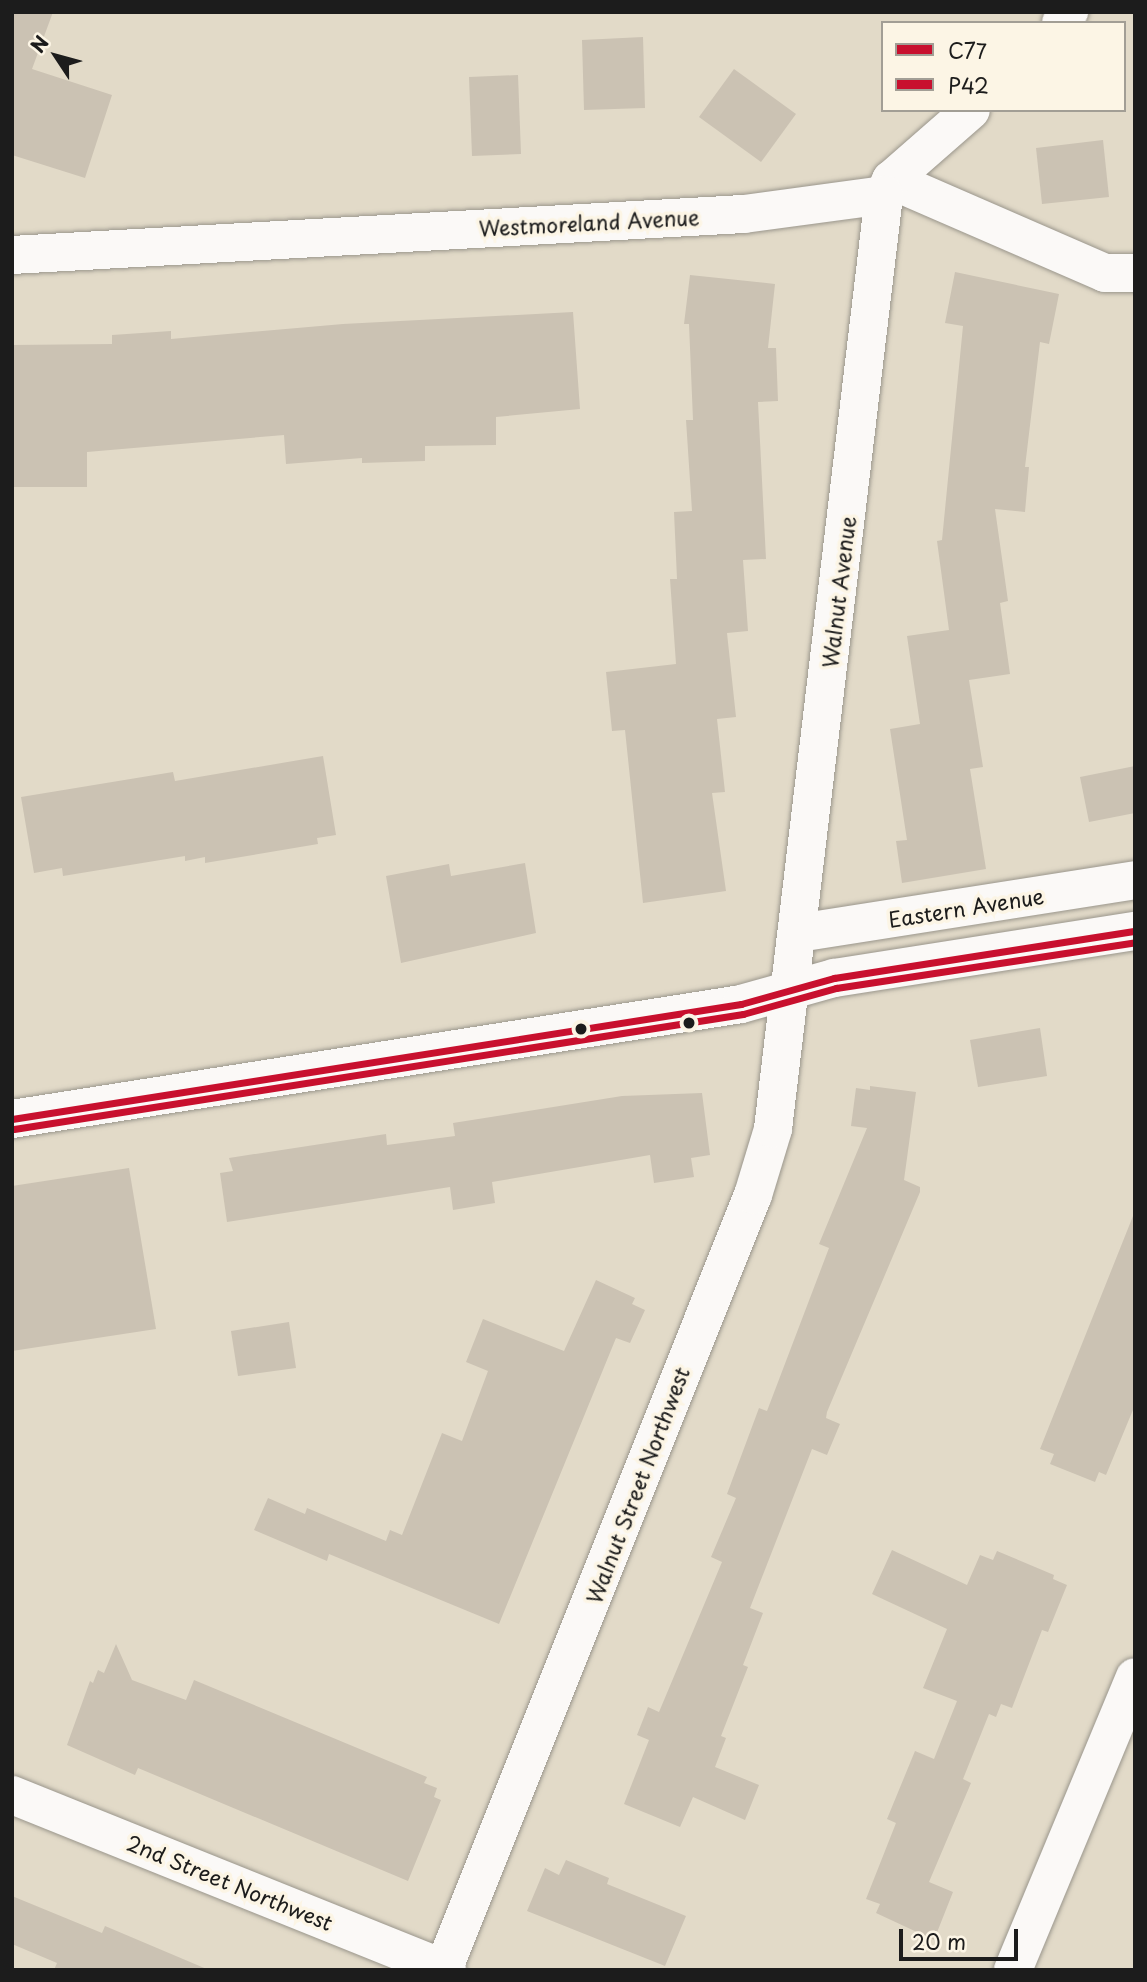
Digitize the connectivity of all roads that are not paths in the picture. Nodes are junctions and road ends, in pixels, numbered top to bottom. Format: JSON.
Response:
{"nodes":[{"id":1,"x":969,"y":112,"type":"edge"},
{"id":2,"x":887,"y":188,"type":"junction"},
{"id":3,"x":12,"y":255,"type":"edge"},
{"id":4,"x":1135,"y":273,"type":"edge"},
{"id":5,"x":1135,"y":880,"type":"edge"},
{"id":6,"x":1135,"y":931,"type":"edge"},
{"id":7,"x":798,"y":933,"type":"junction"},
{"id":8,"x":792,"y":989,"type":"junction"},
{"id":9,"x":12,"y":1119,"type":"edge"},
{"id":10,"x":1131,"y":1695,"type":"edge"},
{"id":11,"x":12,"y":1795,"type":"edge"},
{"id":12,"x":445,"y":1969,"type":"edge"},
{"id":13,"x":1013,"y":1970,"type":"edge"}],
"edges":[{"from":1,"to":2,"type":"street"},
{"from":2,"to":3,"type":"street","name":"Westmoreland Avenue"},
{"from":2,"to":4,"type":"street"},
{"from":2,"to":7,"type":"street","name":"Walnut Avenue"},
{"from":5,"to":7,"type":"street","name":"Eastern Avenue"},
{"from":6,"to":8,"type":"street"},
{"from":7,"to":8,"type":"street","name":"Walnut Avenue"},
{"from":8,"to":9,"type":"street"},
{"from":8,"to":12,"type":"street","name":"Walnut Street Northwest"},
{"from":10,"to":13,"type":"street"},
{"from":11,"to":12,"type":"street","name":"2nd Street Northwest"}]}
